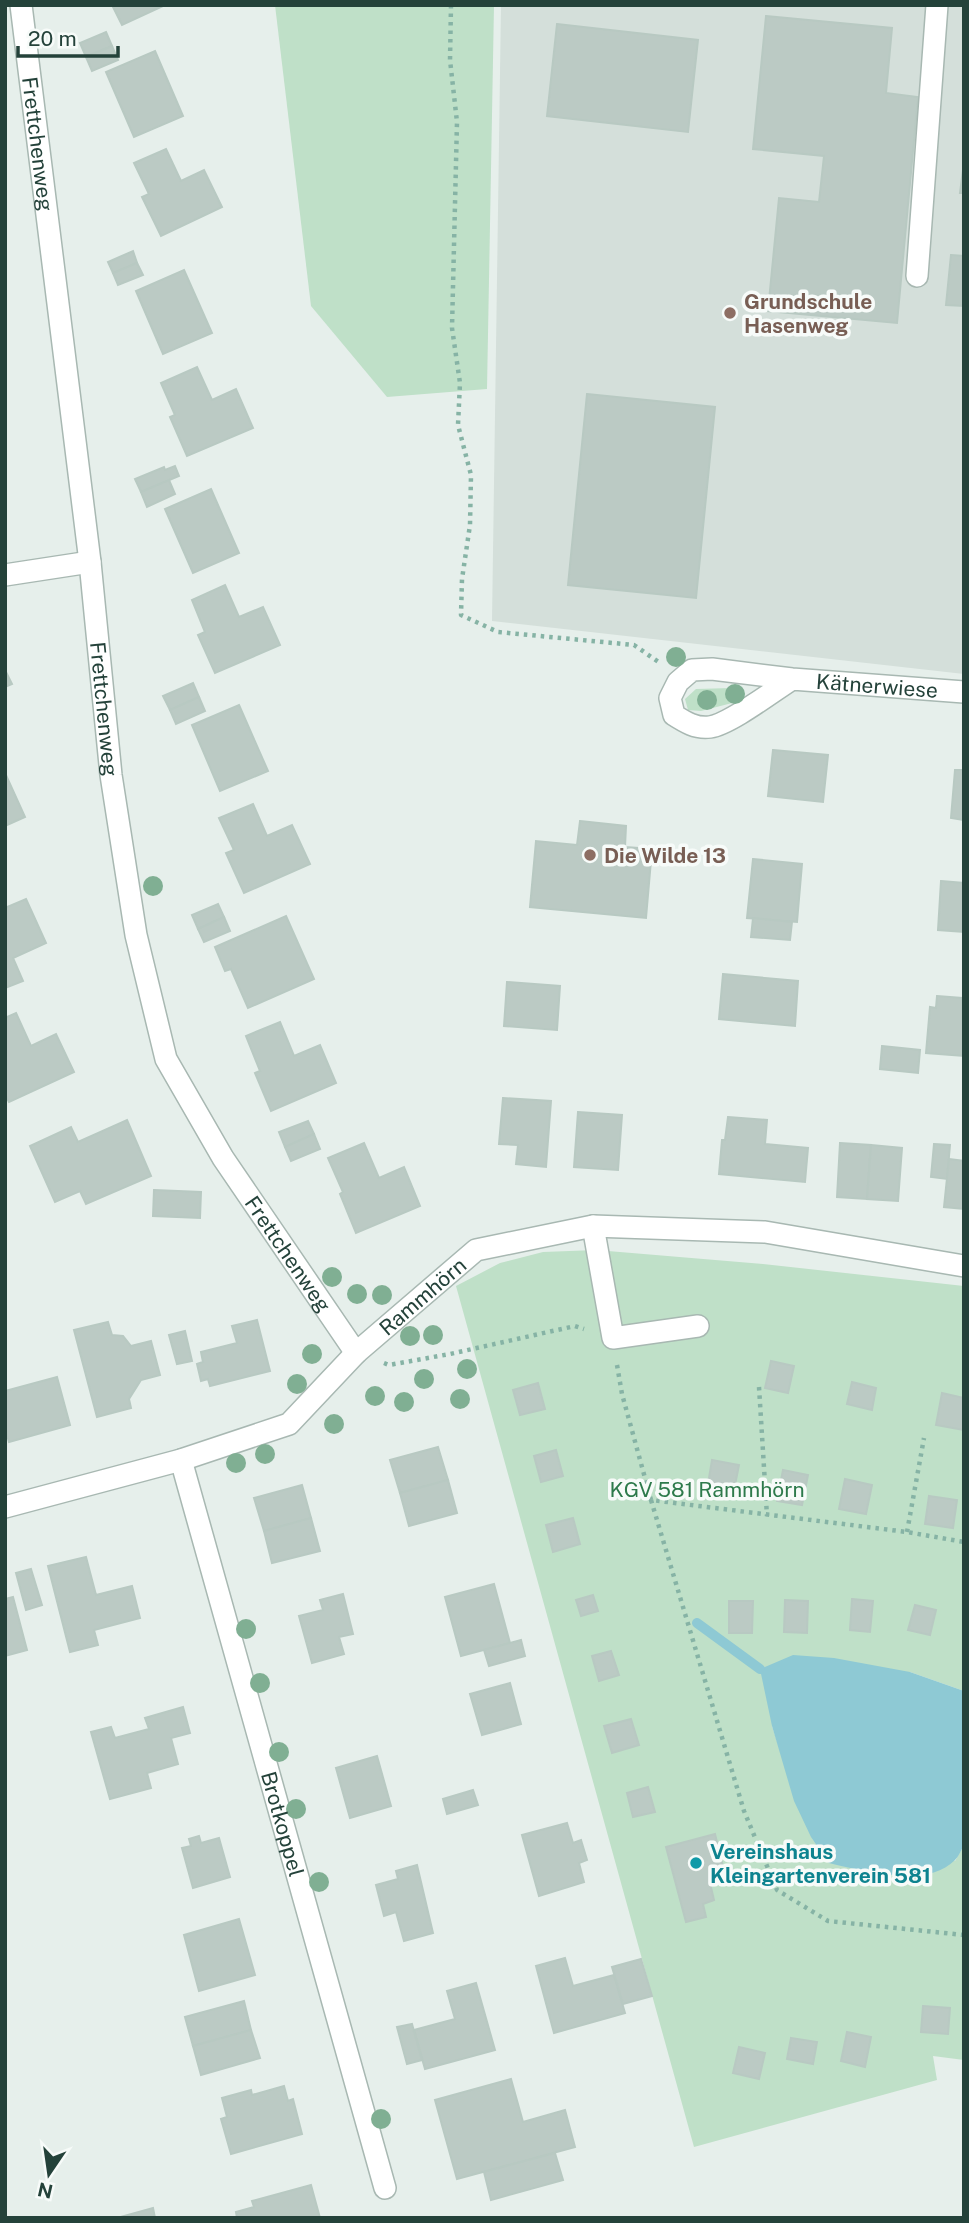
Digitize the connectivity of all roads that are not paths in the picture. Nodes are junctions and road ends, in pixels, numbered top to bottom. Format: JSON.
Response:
{"nodes":[{"id":1,"x":21,"y":5,"type":"edge"},
{"id":2,"x":937,"y":5,"type":"edge"},
{"id":3,"x":917,"y":276,"type":"dead end"},
{"id":4,"x":90,"y":562,"type":"junction"},
{"id":5,"x":5,"y":575,"type":"edge"},
{"id":6,"x":792,"y":679,"type":"junction"},
{"id":7,"x":964,"y":692,"type":"edge"},
{"id":8,"x":593,"y":1226,"type":"junction"},
{"id":9,"x":964,"y":1266,"type":"edge"},
{"id":10,"x":698,"y":1326,"type":"dead end"},
{"id":11,"x":356,"y":1353,"type":"junction"},
{"id":12,"x":181,"y":1460,"type":"junction"},
{"id":13,"x":5,"y":1507,"type":"edge"},
{"id":14,"x":385,"y":2188,"type":"dead end"}],
"edges":[{"from":1,"to":4,"type":"street","name":"Frettchenweg"},
{"from":2,"to":3,"type":"street"},
{"from":4,"to":5,"type":"street"},
{"from":4,"to":11,"type":"street","name":"Frettchenweg"},
{"from":6,"to":6,"type":"street","name":"Kätnerwiese"},
{"from":6,"to":7,"type":"street","name":"Kätnerwiese"},
{"from":8,"to":9,"type":"street","name":"Rammhörn"},
{"from":8,"to":10,"type":"street"},
{"from":8,"to":11,"type":"street","name":"Rammhörn"},
{"from":11,"to":12,"type":"street","name":"Rammhörn"},
{"from":12,"to":13,"type":"street","name":"Rammhörn"},
{"from":12,"to":14,"type":"street","name":"Brotkoppel"}]}
